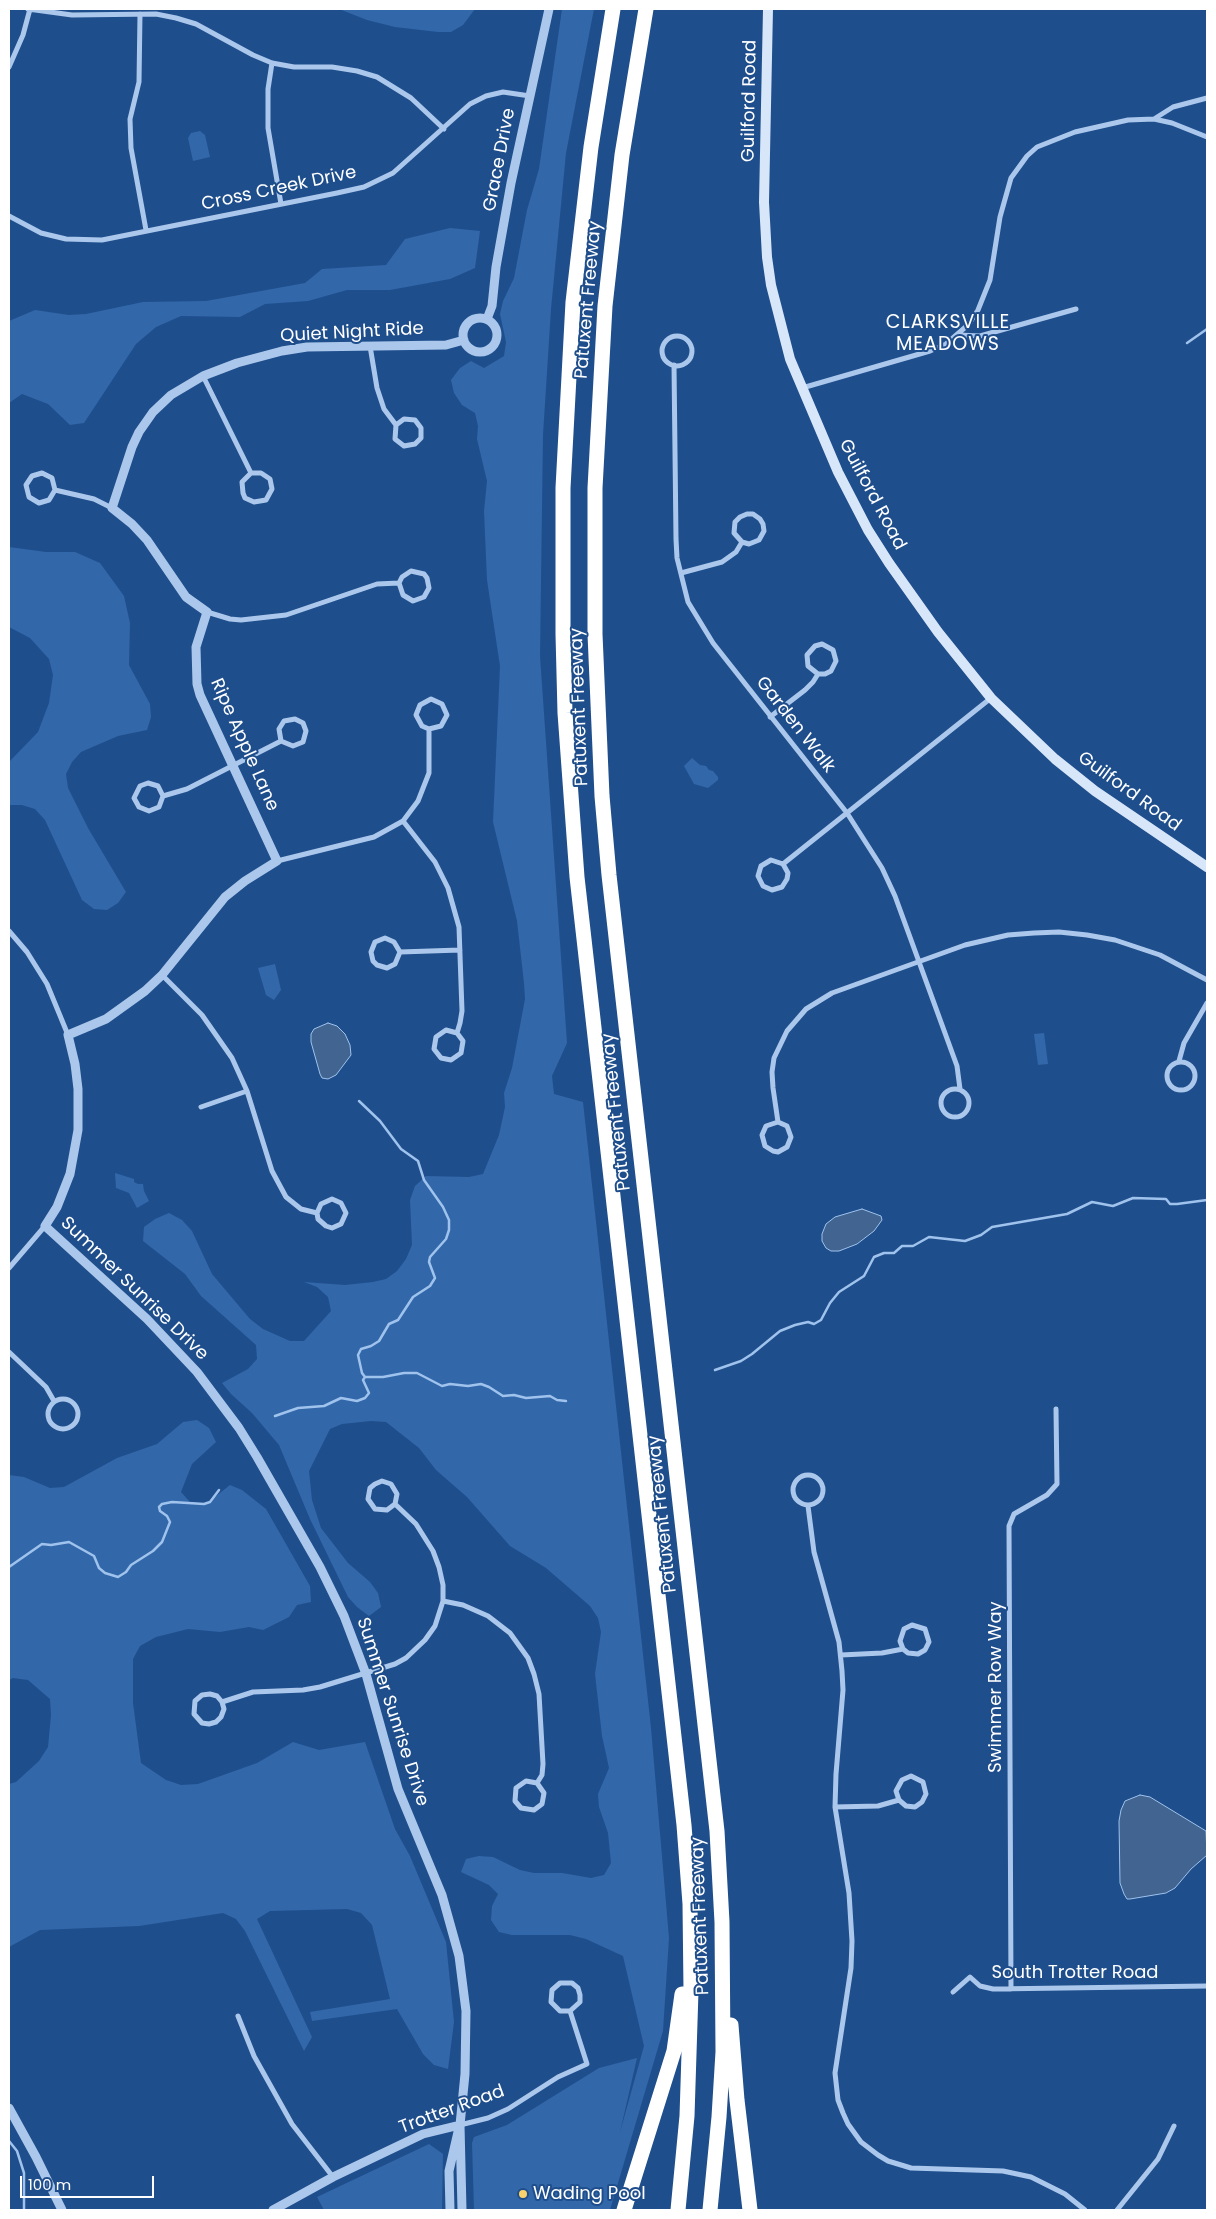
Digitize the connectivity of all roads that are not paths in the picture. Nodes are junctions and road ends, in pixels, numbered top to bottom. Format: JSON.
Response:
{"nodes":[{"id":1,"x":29,"y":9,"type":"edge"},
{"id":2,"x":549,"y":9,"type":"edge"},
{"id":3,"x":613,"y":9,"type":"edge"},
{"id":4,"x":646,"y":9,"type":"edge"},
{"id":5,"x":768,"y":9,"type":"edge"},
{"id":6,"x":140,"y":14,"type":"junction"},
{"id":7,"x":272,"y":63,"type":"junction"},
{"id":8,"x":9,"y":67,"type":"edge"},
{"id":9,"x":530,"y":96,"type":"junction"},
{"id":10,"x":1207,"y":98,"type":"edge"},
{"id":11,"x":1154,"y":119,"type":"junction"},
{"id":12,"x":444,"y":129,"type":"junction"},
{"id":13,"x":1207,"y":137,"type":"edge"},
{"id":14,"x":281,"y":204,"type":"junction"},
{"id":15,"x":9,"y":216,"type":"edge"},
{"id":16,"x":146,"y":230,"type":"junction"},
{"id":17,"x":1076,"y":309,"type":"dead end"},
{"id":18,"x":487,"y":319,"type":"junction"},
{"id":19,"x":958,"y":335,"type":"junction"},
{"id":20,"x":464,"y":340,"type":"junction"},
{"id":21,"x":370,"y":345,"type":"junction"},
{"id":22,"x":674,"y":365,"type":"junction"},
{"id":23,"x":204,"y":376,"type":"junction"},
{"id":24,"x":802,"y":388,"type":"junction"},
{"id":25,"x":396,"y":425,"type":"junction"},
{"id":26,"x":251,"y":473,"type":"junction"},
{"id":27,"x":55,"y":490,"type":"junction"},
{"id":28,"x":112,"y":508,"type":"junction"},
{"id":29,"x":742,"y":542,"type":"junction"},
{"id":30,"x":681,"y":573,"type":"junction"},
{"id":31,"x":400,"y":583,"type":"junction"},
{"id":32,"x":207,"y":612,"type":"junction"},
{"id":33,"x":818,"y":674,"type":"junction"},
{"id":34,"x":991,"y":698,"type":"junction"},
{"id":35,"x":770,"y":716,"type":"junction"},
{"id":36,"x":429,"y":729,"type":"junction"},
{"id":37,"x":282,"y":741,"type":"junction"},
{"id":38,"x":234,"y":765,"type":"junction"},
{"id":39,"x":163,"y":796,"type":"junction"},
{"id":40,"x":847,"y":813,"type":"junction"},
{"id":41,"x":403,"y":820,"type":"junction"},
{"id":42,"x":277,"y":861,"type":"junction"},
{"id":43,"x":783,"y":864,"type":"junction"},
{"id":44,"x":1207,"y":867,"type":"edge"},
{"id":45,"x":9,"y":931,"type":"edge"},
{"id":46,"x":460,"y":950,"type":"junction"},
{"id":47,"x":400,"y":952,"type":"junction"},
{"id":48,"x":919,"y":961,"type":"junction"},
{"id":49,"x":162,"y":976,"type":"junction"},
{"id":50,"x":1207,"y":980,"type":"edge"},
{"id":51,"x":1207,"y":1003,"type":"edge"},
{"id":52,"x":457,"y":1033,"type":"junction"},
{"id":53,"x":68,"y":1035,"type":"junction"},
{"id":54,"x":1179,"y":1062,"type":"junction"},
{"id":55,"x":960,"y":1089,"type":"junction"},
{"id":56,"x":247,"y":1091,"type":"junction"},
{"id":57,"x":202,"y":1107,"type":"dead end"},
{"id":58,"x":778,"y":1122,"type":"junction"},
{"id":59,"x":317,"y":1213,"type":"junction"},
{"id":60,"x":45,"y":1226,"type":"junction"},
{"id":61,"x":9,"y":1268,"type":"edge"},
{"id":62,"x":9,"y":1352,"type":"edge"},
{"id":63,"x":54,"y":1401,"type":"junction"},
{"id":64,"x":1056,"y":1409,"type":"dead end"},
{"id":65,"x":395,"y":1504,"type":"junction"},
{"id":66,"x":808,"y":1506,"type":"junction"},
{"id":67,"x":443,"y":1601,"type":"junction"},
{"id":68,"x":903,"y":1649,"type":"junction"},
{"id":69,"x":841,"y":1655,"type":"junction"},
{"id":70,"x":366,"y":1674,"type":"junction"},
{"id":71,"x":222,"y":1702,"type":"junction"},
{"id":72,"x":537,"y":1783,"type":"junction"},
{"id":73,"x":898,"y":1800,"type":"junction"},
{"id":74,"x":835,"y":1807,"type":"junction"},
{"id":75,"x":684,"y":1825,"type":"junction"},
{"id":76,"x":722,"y":1922,"type":"junction"},
{"id":77,"x":1207,"y":1986,"type":"edge"},
{"id":78,"x":1011,"y":1989,"type":"junction"},
{"id":79,"x":953,"y":1992,"type":"dead end"},
{"id":80,"x":570,"y":2011,"type":"junction"},
{"id":81,"x":238,"y":2016,"type":"dead end"},
{"id":82,"x":9,"y":2108,"type":"edge"},
{"id":83,"x":460,"y":2124,"type":"junction"},
{"id":84,"x":1174,"y":2126,"type":"dead end"},
{"id":85,"x":333,"y":2177,"type":"junction"},
{"id":86,"x":62,"y":2210,"type":"edge"},
{"id":87,"x":273,"y":2210,"type":"edge"},
{"id":88,"x":450,"y":2210,"type":"edge"},
{"id":89,"x":462,"y":2210,"type":"edge"},
{"id":90,"x":624,"y":2210,"type":"edge"},
{"id":91,"x":678,"y":2210,"type":"edge"},
{"id":92,"x":710,"y":2210,"type":"edge"},
{"id":93,"x":750,"y":2210,"type":"edge"},
{"id":94,"x":1085,"y":2210,"type":"edge"},
{"id":95,"x":1117,"y":2210,"type":"edge"}],
"edges":[{"from":1,"to":6,"type":"street"},
{"from":1,"to":8,"type":"street"},
{"from":2,"to":9,"type":"street","name":"Grace Drive"},
{"from":3,"to":75,"type":"highway","name":"Patuxent Freeway"},
{"from":4,"to":76,"type":"highway","name":"Patuxent Freeway"},
{"from":5,"to":24,"type":"main road","name":"Guilford Road"},
{"from":6,"to":7,"type":"street"},
{"from":6,"to":16,"type":"street"},
{"from":7,"to":12,"type":"street"},
{"from":7,"to":14,"type":"street"},
{"from":9,"to":12,"type":"street","name":"Cross Creek Drive"},
{"from":9,"to":18,"type":"street","name":"Grace Drive"},
{"from":10,"to":11,"type":"street"},
{"from":11,"to":13,"type":"street"},
{"from":11,"to":19,"type":"street"},
{"from":12,"to":14,"type":"street","name":"Cross Creek Drive"},
{"from":14,"to":16,"type":"street","name":"Cross Creek Drive"},
{"from":15,"to":16,"type":"street","name":"Cross Creek Drive"},
{"from":17,"to":19,"type":"street"},
{"from":18,"to":20,"type":"street"},
{"from":18,"to":20,"type":"street"},
{"from":19,"to":24,"type":"street"},
{"from":20,"to":21,"type":"street","name":"Quiet Night Ride"},
{"from":21,"to":23,"type":"street","name":"Quiet Night Ride"},
{"from":21,"to":25,"type":"street"},
{"from":22,"to":22,"type":"street","name":"Garden Walk"},
{"from":22,"to":30,"type":"street","name":"Garden Walk"},
{"from":23,"to":26,"type":"street"},
{"from":23,"to":28,"type":"street","name":"Quiet Night Ride"},
{"from":24,"to":34,"type":"main road","name":"Guilford Road"},
{"from":25,"to":25,"type":"street"},
{"from":26,"to":26,"type":"street"},
{"from":27,"to":27,"type":"street"},
{"from":27,"to":28,"type":"street"},
{"from":28,"to":32,"type":"street"},
{"from":29,"to":29,"type":"street"},
{"from":29,"to":30,"type":"street"},
{"from":30,"to":35,"type":"street","name":"Garden Walk"},
{"from":31,"to":31,"type":"street"},
{"from":31,"to":32,"type":"street"},
{"from":32,"to":38,"type":"street","name":"Ripe Apple Lane"},
{"from":33,"to":33,"type":"street"},
{"from":33,"to":35,"type":"street"},
{"from":34,"to":40,"type":"street"},
{"from":34,"to":44,"type":"main road","name":"Guilford Road"},
{"from":35,"to":40,"type":"street","name":"Garden Walk"},
{"from":36,"to":36,"type":"street"},
{"from":36,"to":41,"type":"street"},
{"from":37,"to":37,"type":"street"},
{"from":37,"to":38,"type":"street"},
{"from":38,"to":39,"type":"street"},
{"from":38,"to":42,"type":"street","name":"Ripe Apple Lane"},
{"from":39,"to":39,"type":"street"},
{"from":40,"to":43,"type":"street"},
{"from":40,"to":48,"type":"street","name":"Garden Walk"},
{"from":41,"to":42,"type":"street"},
{"from":41,"to":46,"type":"street"},
{"from":42,"to":49,"type":"street"},
{"from":43,"to":43,"type":"street"},
{"from":45,"to":53,"type":"street"},
{"from":46,"to":47,"type":"street"},
{"from":46,"to":52,"type":"street"},
{"from":47,"to":47,"type":"street"},
{"from":48,"to":50,"type":"street"},
{"from":48,"to":55,"type":"street","name":"Garden Walk"},
{"from":48,"to":58,"type":"street"},
{"from":49,"to":53,"type":"street"},
{"from":49,"to":56,"type":"street"},
{"from":51,"to":54,"type":"street"},
{"from":52,"to":52,"type":"street"},
{"from":53,"to":60,"type":"street"},
{"from":54,"to":54,"type":"street"},
{"from":55,"to":55,"type":"street","name":"Garden Walk"},
{"from":56,"to":57,"type":"street"},
{"from":56,"to":59,"type":"street"},
{"from":58,"to":58,"type":"street"},
{"from":59,"to":59,"type":"street"},
{"from":60,"to":61,"type":"street"},
{"from":60,"to":70,"type":"street","name":"Summer Sunrise Drive"},
{"from":62,"to":63,"type":"street"},
{"from":63,"to":63,"type":"street"},
{"from":64,"to":78,"type":"street","name":"Swimmer Row Way"},
{"from":65,"to":65,"type":"street"},
{"from":65,"to":67,"type":"street"},
{"from":66,"to":66,"type":"street"},
{"from":66,"to":69,"type":"street"},
{"from":67,"to":70,"type":"street"},
{"from":67,"to":72,"type":"street"},
{"from":68,"to":68,"type":"street"},
{"from":68,"to":69,"type":"street"},
{"from":69,"to":74,"type":"street"},
{"from":70,"to":71,"type":"street"},
{"from":70,"to":83,"type":"street","name":"Summer Sunrise Drive"},
{"from":71,"to":71,"type":"street"},
{"from":72,"to":72,"type":"street"},
{"from":73,"to":73,"type":"street"},
{"from":73,"to":74,"type":"street"},
{"from":74,"to":94,"type":"street"},
{"from":75,"to":90,"type":"highway"},
{"from":75,"to":91,"type":"highway","name":"Patuxent Freeway"},
{"from":76,"to":92,"type":"highway","name":"Patuxent Freeway"},
{"from":76,"to":93,"type":"highway"},
{"from":77,"to":78,"type":"street","name":"South Trotter Road"},
{"from":78,"to":79,"type":"street","name":"South Trotter Road"},
{"from":80,"to":80,"type":"street"},
{"from":80,"to":83,"type":"street","name":"Trotter Road"},
{"from":81,"to":85,"type":"street"},
{"from":82,"to":86,"type":"street"},
{"from":83,"to":85,"type":"street","name":"Trotter Road"},
{"from":83,"to":88,"type":"street","name":"Summer Sunrise Drive"},
{"from":83,"to":89,"type":"street","name":"Summer Sunrise Drive"},
{"from":84,"to":95,"type":"street"},
{"from":85,"to":87,"type":"street","name":"Trotter Road"}]}
